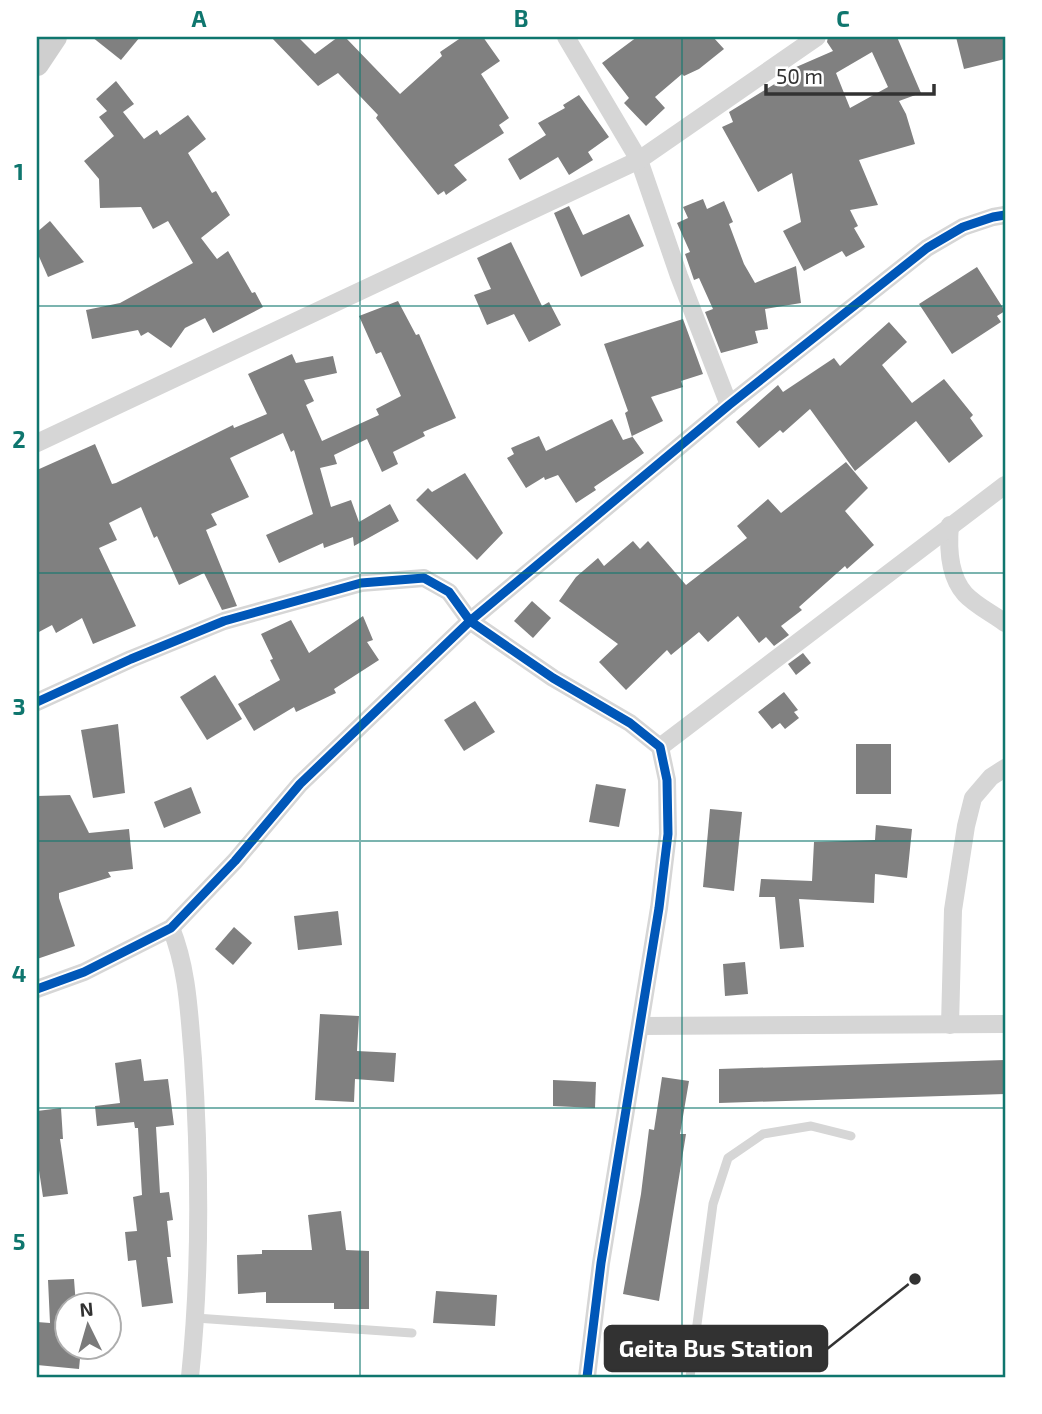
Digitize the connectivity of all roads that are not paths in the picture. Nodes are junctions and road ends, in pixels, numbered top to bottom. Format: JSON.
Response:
{"nodes":[{"id":1,"x":55,"y":37,"type":"edge"},
{"id":2,"x":566,"y":37,"type":"edge"},
{"id":3,"x":817,"y":37,"type":"edge"},
{"id":4,"x":37,"y":64,"type":"edge"},
{"id":5,"x":639,"y":160,"type":"junction"},
{"id":6,"x":1005,"y":215,"type":"edge"},
{"id":7,"x":729,"y":405,"type":"junction"},
{"id":8,"x":37,"y":443,"type":"edge"},
{"id":9,"x":1005,"y":485,"type":"edge"},
{"id":10,"x":950,"y":525,"type":"junction"},
{"id":11,"x":470,"y":621,"type":"junction"},
{"id":12,"x":1005,"y":622,"type":"edge"},
{"id":13,"x":37,"y":702,"type":"edge"},
{"id":14,"x":660,"y":747,"type":"junction"},
{"id":15,"x":1005,"y":768,"type":"edge"},
{"id":16,"x":171,"y":928,"type":"junction"},
{"id":17,"x":37,"y":989,"type":"edge"},
{"id":18,"x":1005,"y":1024,"type":"edge"},
{"id":19,"x":950,"y":1025,"type":"junction"},
{"id":20,"x":640,"y":1026,"type":"junction"},
{"id":21,"x":851,"y":1136,"type":"dead end"},
{"id":22,"x":196,"y":1318,"type":"junction"},
{"id":23,"x":412,"y":1333,"type":"dead end"},
{"id":24,"x":190,"y":1377,"type":"edge"},
{"id":25,"x":587,"y":1377,"type":"edge"},
{"id":26,"x":690,"y":1377,"type":"edge"}],
"edges":[{"from":1,"to":4,"type":"main road"},
{"from":2,"to":5,"type":"street"},
{"from":3,"to":5,"type":"street"},
{"from":5,"to":7,"type":"street"},
{"from":5,"to":8,"type":"street"},
{"from":6,"to":7,"type":"street"},
{"from":7,"to":11,"type":"street"},
{"from":9,"to":10,"type":"street"},
{"from":10,"to":12,"type":"street"},
{"from":10,"to":14,"type":"street"},
{"from":11,"to":13,"type":"street"},
{"from":11,"to":14,"type":"street"},
{"from":11,"to":16,"type":"street"},
{"from":14,"to":20,"type":"street"},
{"from":15,"to":19,"type":"street"},
{"from":16,"to":17,"type":"street"},
{"from":16,"to":22,"type":"street"},
{"from":18,"to":19,"type":"street"},
{"from":19,"to":20,"type":"street"},
{"from":20,"to":25,"type":"street"},
{"from":21,"to":26,"type":"lane"},
{"from":22,"to":23,"type":"lane"},
{"from":22,"to":24,"type":"street"}]}
